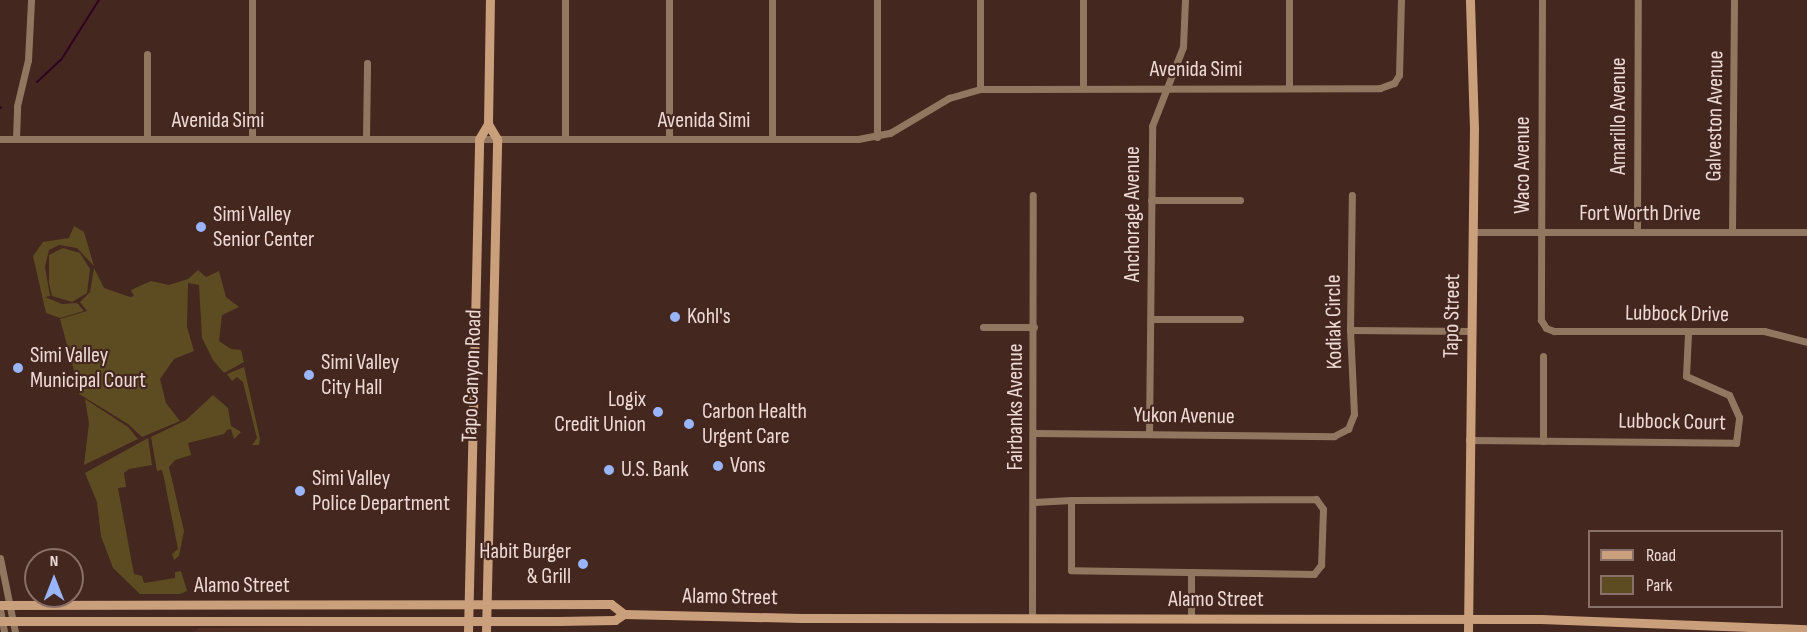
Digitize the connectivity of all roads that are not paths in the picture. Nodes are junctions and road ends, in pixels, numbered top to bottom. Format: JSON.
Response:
{"nodes":[{"id":1,"x":31,"y":0,"type":"edge"},
{"id":2,"x":252,"y":0,"type":"edge"},
{"id":3,"x":490,"y":0,"type":"edge"},
{"id":4,"x":565,"y":0,"type":"edge"},
{"id":5,"x":669,"y":0,"type":"edge"},
{"id":6,"x":772,"y":0,"type":"edge"},
{"id":7,"x":877,"y":0,"type":"edge"},
{"id":8,"x":980,"y":0,"type":"edge"},
{"id":9,"x":1083,"y":0,"type":"edge"},
{"id":10,"x":1185,"y":0,"type":"edge"},
{"id":11,"x":1289,"y":0,"type":"edge"},
{"id":12,"x":1401,"y":0,"type":"edge"},
{"id":13,"x":1470,"y":0,"type":"edge"},
{"id":14,"x":1542,"y":0,"type":"edge"},
{"id":15,"x":1638,"y":0,"type":"edge"},
{"id":16,"x":1734,"y":0,"type":"edge"},
{"id":17,"x":147,"y":54,"type":"dead end"},
{"id":18,"x":367,"y":63,"type":"dead end"},
{"id":19,"x":980,"y":88,"type":"junction"},
{"id":20,"x":1083,"y":88,"type":"junction"},
{"id":21,"x":1165,"y":88,"type":"junction"},
{"id":22,"x":1289,"y":88,"type":"junction"},
{"id":23,"x":488,"y":123,"type":"junction"},
{"id":24,"x":877,"y":137,"type":"junction"},
{"id":25,"x":0,"y":139,"type":"edge"},
{"id":26,"x":16,"y":139,"type":"junction"},
{"id":27,"x":147,"y":139,"type":"junction"},
{"id":28,"x":252,"y":139,"type":"junction"},
{"id":29,"x":366,"y":139,"type":"junction"},
{"id":30,"x":480,"y":139,"type":"junction"},
{"id":31,"x":497,"y":139,"type":"junction"},
{"id":32,"x":565,"y":139,"type":"junction"},
{"id":33,"x":669,"y":139,"type":"junction"},
{"id":34,"x":772,"y":139,"type":"junction"},
{"id":35,"x":1033,"y":195,"type":"dead end"},
{"id":36,"x":1352,"y":195,"type":"dead end"},
{"id":37,"x":1151,"y":200,"type":"junction"},
{"id":38,"x":1240,"y":200,"type":"dead end"},
{"id":39,"x":1732,"y":231,"type":"junction"},
{"id":40,"x":1472,"y":232,"type":"junction"},
{"id":41,"x":1541,"y":232,"type":"junction"},
{"id":42,"x":1637,"y":232,"type":"junction"},
{"id":43,"x":1807,"y":232,"type":"edge"},
{"id":44,"x":1151,"y":319,"type":"junction"},
{"id":45,"x":1240,"y":319,"type":"dead end"},
{"id":46,"x":983,"y":327,"type":"dead end"},
{"id":47,"x":1034,"y":327,"type":"junction"},
{"id":48,"x":1546,"y":328,"type":"joint"},
{"id":49,"x":1350,"y":330,"type":"junction"},
{"id":50,"x":1471,"y":331,"type":"junction"},
{"id":51,"x":1688,"y":333,"type":"junction"},
{"id":52,"x":1807,"y":342,"type":"edge"},
{"id":53,"x":1543,"y":356,"type":"dead end"},
{"id":54,"x":1034,"y":433,"type":"junction"},
{"id":55,"x":1149,"y":434,"type":"junction"},
{"id":56,"x":1334,"y":436,"type":"joint"},
{"id":57,"x":1469,"y":440,"type":"junction"},
{"id":58,"x":1543,"y":441,"type":"junction"},
{"id":59,"x":1071,"y":500,"type":"junction"},
{"id":60,"x":1034,"y":502,"type":"junction"},
{"id":61,"x":0,"y":558,"type":"edge"},
{"id":62,"x":1191,"y":572,"type":"junction"},
{"id":63,"x":486,"y":604,"type":"junction"},
{"id":64,"x":0,"y":605,"type":"edge"},
{"id":65,"x":12,"y":605,"type":"junction"},
{"id":66,"x":468,"y":605,"type":"junction"},
{"id":67,"x":0,"y":609,"type":"edge"},
{"id":68,"x":624,"y":614,"type":"junction"},
{"id":69,"x":1032,"y":619,"type":"junction"},
{"id":70,"x":1191,"y":619,"type":"junction"},
{"id":71,"x":1468,"y":619,"type":"junction"},
{"id":72,"x":468,"y":620,"type":"junction"},
{"id":73,"x":1,"y":621,"type":"edge"},
{"id":74,"x":14,"y":621,"type":"junction"},
{"id":75,"x":486,"y":621,"type":"junction"},
{"id":76,"x":1807,"y":629,"type":"edge"},
{"id":77,"x":4,"y":632,"type":"edge"},
{"id":78,"x":15,"y":632,"type":"edge"},
{"id":79,"x":468,"y":632,"type":"edge"},
{"id":80,"x":486,"y":632,"type":"edge"},
{"id":81,"x":1468,"y":632,"type":"edge"}],
"edges":[{"from":1,"to":26,"type":"street"},
{"from":2,"to":28,"type":"street"},
{"from":3,"to":23,"type":"main road","name":"Tapo Canyon Road"},
{"from":4,"to":32,"type":"street"},
{"from":5,"to":33,"type":"street"},
{"from":6,"to":34,"type":"street"},
{"from":7,"to":24,"type":"street"},
{"from":8,"to":19,"type":"street"},
{"from":9,"to":20,"type":"street"},
{"from":10,"to":21,"type":"street","name":"Anchorage Avenue"},
{"from":11,"to":22,"type":"street"},
{"from":12,"to":22,"type":"street","name":"Avenida Simi"},
{"from":13,"to":40,"type":"main road","name":"Tapo Street"},
{"from":14,"to":41,"type":"street","name":"Waco Avenue"},
{"from":15,"to":42,"type":"street","name":"Amarillo Avenue"},
{"from":16,"to":39,"type":"street","name":"Galveston Avenue"},
{"from":17,"to":27,"type":"street"},
{"from":18,"to":29,"type":"street"},
{"from":19,"to":20,"type":"street","name":"Avenida Simi"},
{"from":19,"to":24,"type":"street","name":"Avenida Simi"},
{"from":20,"to":21,"type":"street","name":"Avenida Simi"},
{"from":21,"to":22,"type":"street","name":"Avenida Simi"},
{"from":21,"to":37,"type":"street","name":"Anchorage Avenue"},
{"from":23,"to":30,"type":"main road","name":"Tapo Canyon Road"},
{"from":23,"to":31,"type":"main road"},
{"from":24,"to":34,"type":"street","name":"Avenida Simi"},
{"from":25,"to":26,"type":"street","name":"Avenida Simi"},
{"from":26,"to":27,"type":"street","name":"Avenida Simi"},
{"from":27,"to":28,"type":"street","name":"Avenida Simi"},
{"from":28,"to":29,"type":"street","name":"Avenida Simi"},
{"from":29,"to":30,"type":"street","name":"Avenida Simi"},
{"from":30,"to":31,"type":"street","name":"Avenida Simi"},
{"from":30,"to":66,"type":"main road","name":"Tapo Canyon Road"},
{"from":31,"to":32,"type":"street","name":"Avenida Simi"},
{"from":31,"to":63,"type":"main road","name":"Tapo Canyon Road"},
{"from":32,"to":33,"type":"street","name":"Avenida Simi"},
{"from":33,"to":34,"type":"street","name":"Avenida Simi"},
{"from":35,"to":47,"type":"street","name":"Fairbanks Avenue"},
{"from":36,"to":49,"type":"street","name":"Kodiak Circle"},
{"from":37,"to":38,"type":"street"},
{"from":37,"to":44,"type":"street","name":"Anchorage Avenue"},
{"from":39,"to":42,"type":"street","name":"Fort Worth Drive"},
{"from":39,"to":43,"type":"street","name":"Fort Worth Drive"},
{"from":40,"to":41,"type":"street","name":"Fort Worth Drive"},
{"from":40,"to":50,"type":"main road","name":"Tapo Street"},
{"from":41,"to":42,"type":"street","name":"Fort Worth Drive"},
{"from":41,"to":48,"type":"street","name":"Waco Avenue"},
{"from":44,"to":45,"type":"street"},
{"from":44,"to":55,"type":"street","name":"Anchorage Avenue"},
{"from":46,"to":47,"type":"street"},
{"from":47,"to":54,"type":"street","name":"Fairbanks Avenue"},
{"from":48,"to":51,"type":"street","name":"Lubbock Drive"},
{"from":49,"to":50,"type":"street"},
{"from":49,"to":56,"type":"street","name":"Kodiak Circle"},
{"from":50,"to":57,"type":"main road","name":"Tapo Street"},
{"from":51,"to":52,"type":"street","name":"Lubbock Drive"},
{"from":51,"to":58,"type":"street","name":"Lubbock Court"},
{"from":53,"to":58,"type":"street"},
{"from":54,"to":55,"type":"street","name":"Yukon Avenue"},
{"from":54,"to":60,"type":"street","name":"Fairbanks Avenue"},
{"from":55,"to":56,"type":"street","name":"Yukon Avenue"},
{"from":57,"to":58,"type":"street","name":"Lubbock Court"},
{"from":57,"to":71,"type":"main road","name":"Tapo Street"},
{"from":59,"to":60,"type":"street"},
{"from":59,"to":62,"type":"street"},
{"from":59,"to":62,"type":"street"},
{"from":60,"to":69,"type":"street","name":"Fairbanks Avenue"},
{"from":61,"to":65,"type":"street"},
{"from":62,"to":70,"type":"street"},
{"from":63,"to":66,"type":"main road","name":"Alamo Street"},
{"from":63,"to":68,"type":"main road","name":"Alamo Street"},
{"from":63,"to":75,"type":"main road","name":"Tapo Canyon Road"},
{"from":64,"to":65,"type":"main road","name":"Alamo Street"},
{"from":65,"to":66,"type":"main road","name":"Alamo Street"},
{"from":65,"to":74,"type":"street"},
{"from":66,"to":72,"type":"main road","name":"Tapo Canyon Road"},
{"from":67,"to":73,"type":"street"},
{"from":68,"to":69,"type":"main road","name":"Alamo Street"},
{"from":68,"to":75,"type":"main road","name":"Alamo Street"},
{"from":69,"to":70,"type":"main road","name":"Alamo Street"},
{"from":70,"to":71,"type":"main road","name":"Alamo Street"},
{"from":71,"to":76,"type":"main road","name":"Alamo Street"},
{"from":71,"to":81,"type":"main road","name":"Tapo Street"},
{"from":72,"to":74,"type":"main road","name":"Alamo Street"},
{"from":72,"to":75,"type":"main road","name":"Alamo Street"},
{"from":72,"to":79,"type":"main road","name":"Tapo Canyon Road"},
{"from":73,"to":74,"type":"main road","name":"Alamo Street"},
{"from":73,"to":77,"type":"street"},
{"from":74,"to":78,"type":"street"},
{"from":75,"to":80,"type":"main road","name":"Tapo Canyon Road"}]}
